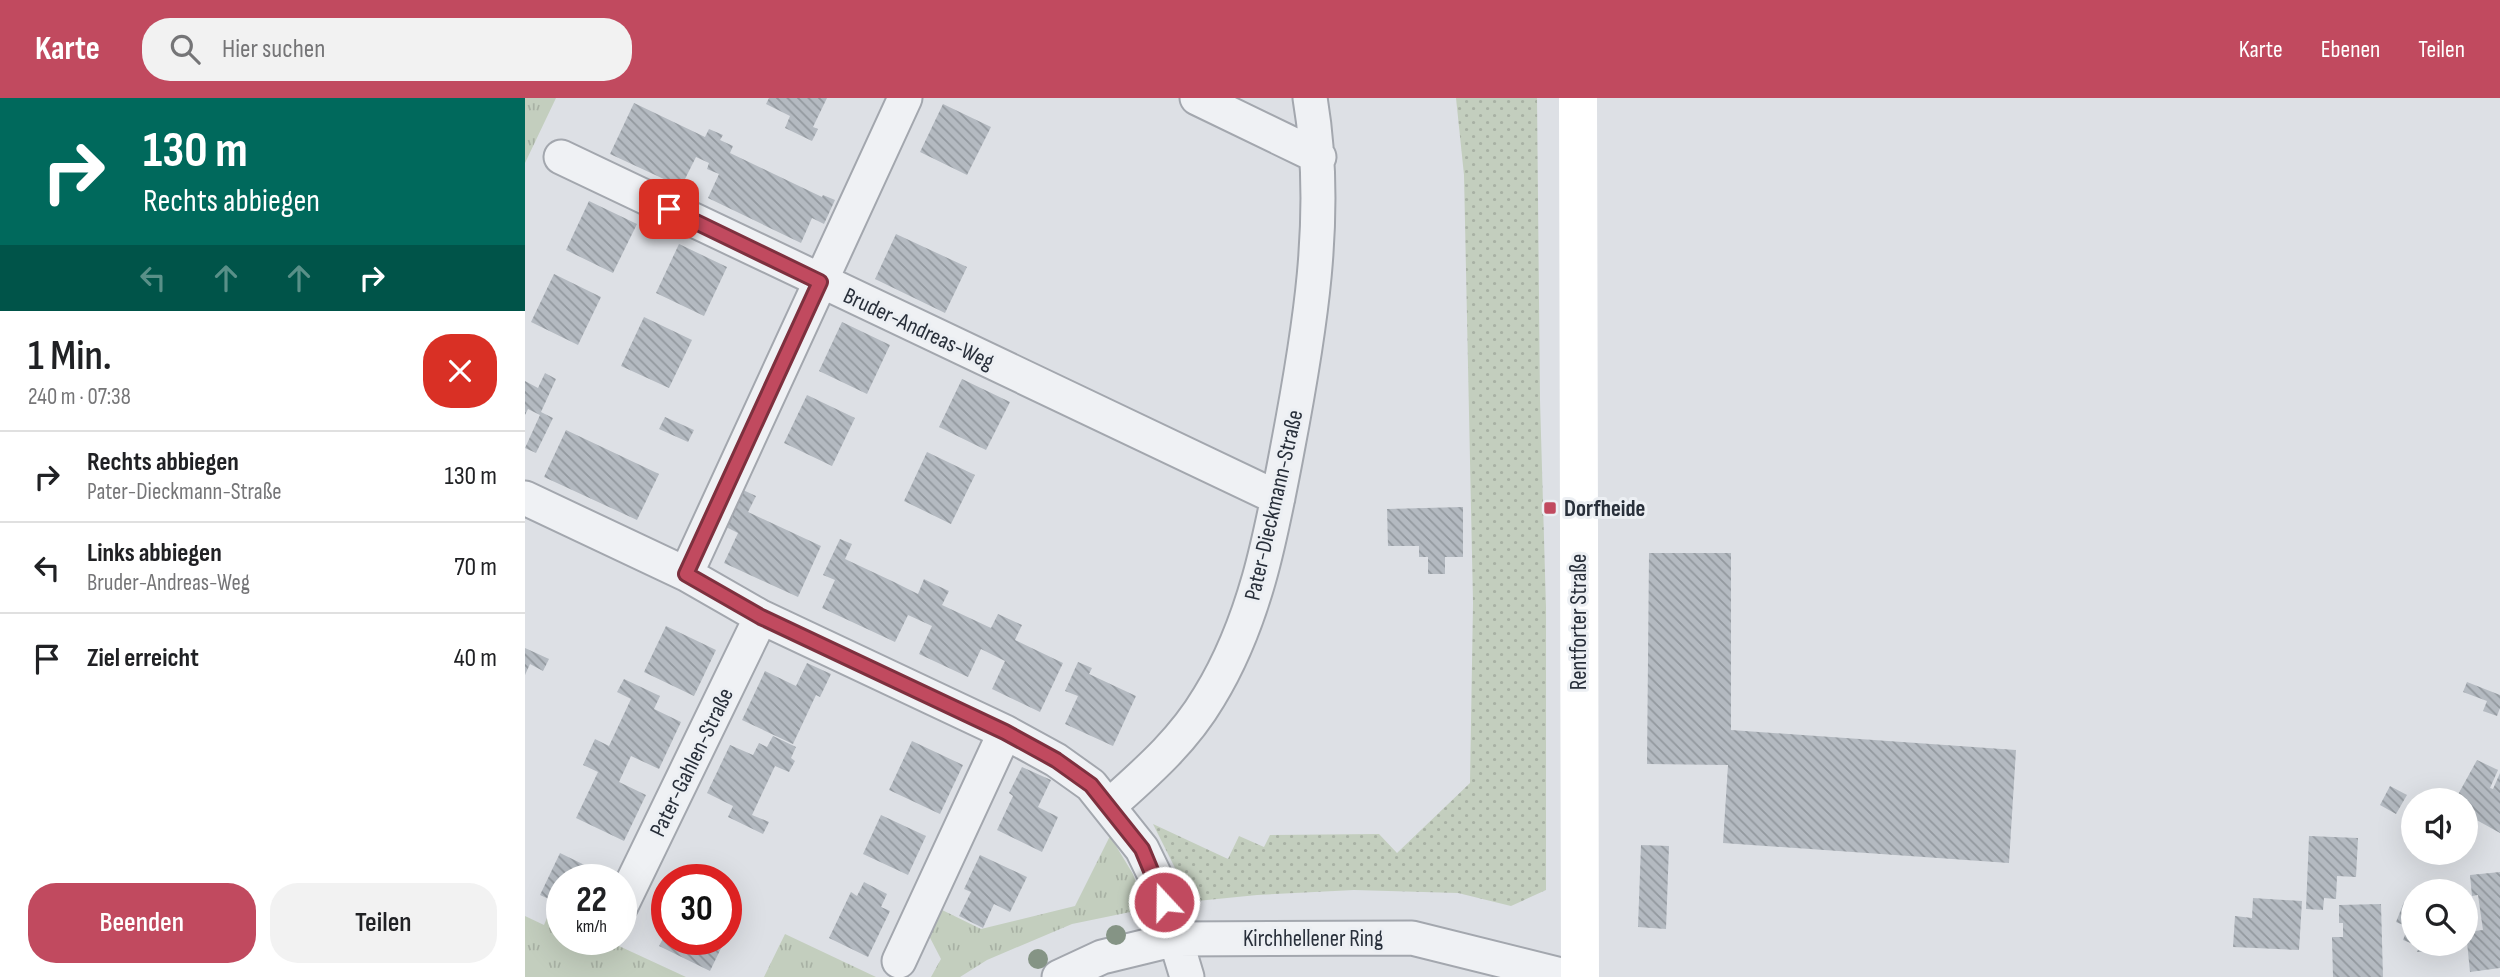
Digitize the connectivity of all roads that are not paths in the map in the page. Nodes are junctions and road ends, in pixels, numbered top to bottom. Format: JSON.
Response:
{"nodes":[{"id":1,"x":905,"y":98,"type":"edge"},
{"id":2,"x":1197,"y":98,"type":"edge"},
{"id":3,"x":1310,"y":98,"type":"edge"},
{"id":4,"x":1578,"y":98,"type":"edge"},
{"id":5,"x":561,"y":157,"type":"dead end"},
{"id":6,"x":1319,"y":157,"type":"junction"},
{"id":7,"x":820,"y":282,"type":"junction"},
{"id":8,"x":525,"y":498,"type":"edge"},
{"id":9,"x":1278,"y":498,"type":"junction"},
{"id":10,"x":686,"y":574,"type":"junction"},
{"id":11,"x":761,"y":617,"type":"junction"},
{"id":12,"x":1005,"y":732,"type":"junction"},
{"id":13,"x":1109,"y":806,"type":"junction"},
{"id":14,"x":637,"y":873,"type":"edge"},
{"id":15,"x":1176,"y":939,"type":"junction"},
{"id":16,"x":899,"y":961,"type":"dead end"},
{"id":17,"x":1059,"y":977,"type":"edge"},
{"id":18,"x":1187,"y":977,"type":"edge"},
{"id":19,"x":1569,"y":977,"type":"edge"},
{"id":20,"x":1580,"y":977,"type":"edge"}],
"edges":[{"from":1,"to":7,"type":"street"},
{"from":2,"to":6,"type":"street"},
{"from":3,"to":6,"type":"street","name":"Pater-Dieckmann-Straße"},
{"from":4,"to":20,"type":"main road","name":"Rentforter Straße"},
{"from":5,"to":7,"type":"street","name":"Bruder-Andreas-Weg"},
{"from":6,"to":9,"type":"street","name":"Pater-Dieckmann-Straße"},
{"from":7,"to":9,"type":"street","name":"Bruder-Andreas-Weg"},
{"from":7,"to":10,"type":"street"},
{"from":8,"to":10,"type":"street"},
{"from":9,"to":13,"type":"street","name":"Pater-Dieckmann-Straße"},
{"from":10,"to":11,"type":"street"},
{"from":11,"to":12,"type":"street"},
{"from":11,"to":14,"type":"street","name":"Pater-Gahlen-Straße"},
{"from":12,"to":13,"type":"street"},
{"from":12,"to":16,"type":"street"},
{"from":13,"to":15,"type":"street"},
{"from":15,"to":17,"type":"street","name":"Kirchhellener Ring"},
{"from":15,"to":18,"type":"street"},
{"from":15,"to":19,"type":"street","name":"Kirchhellener Ring"}]}
